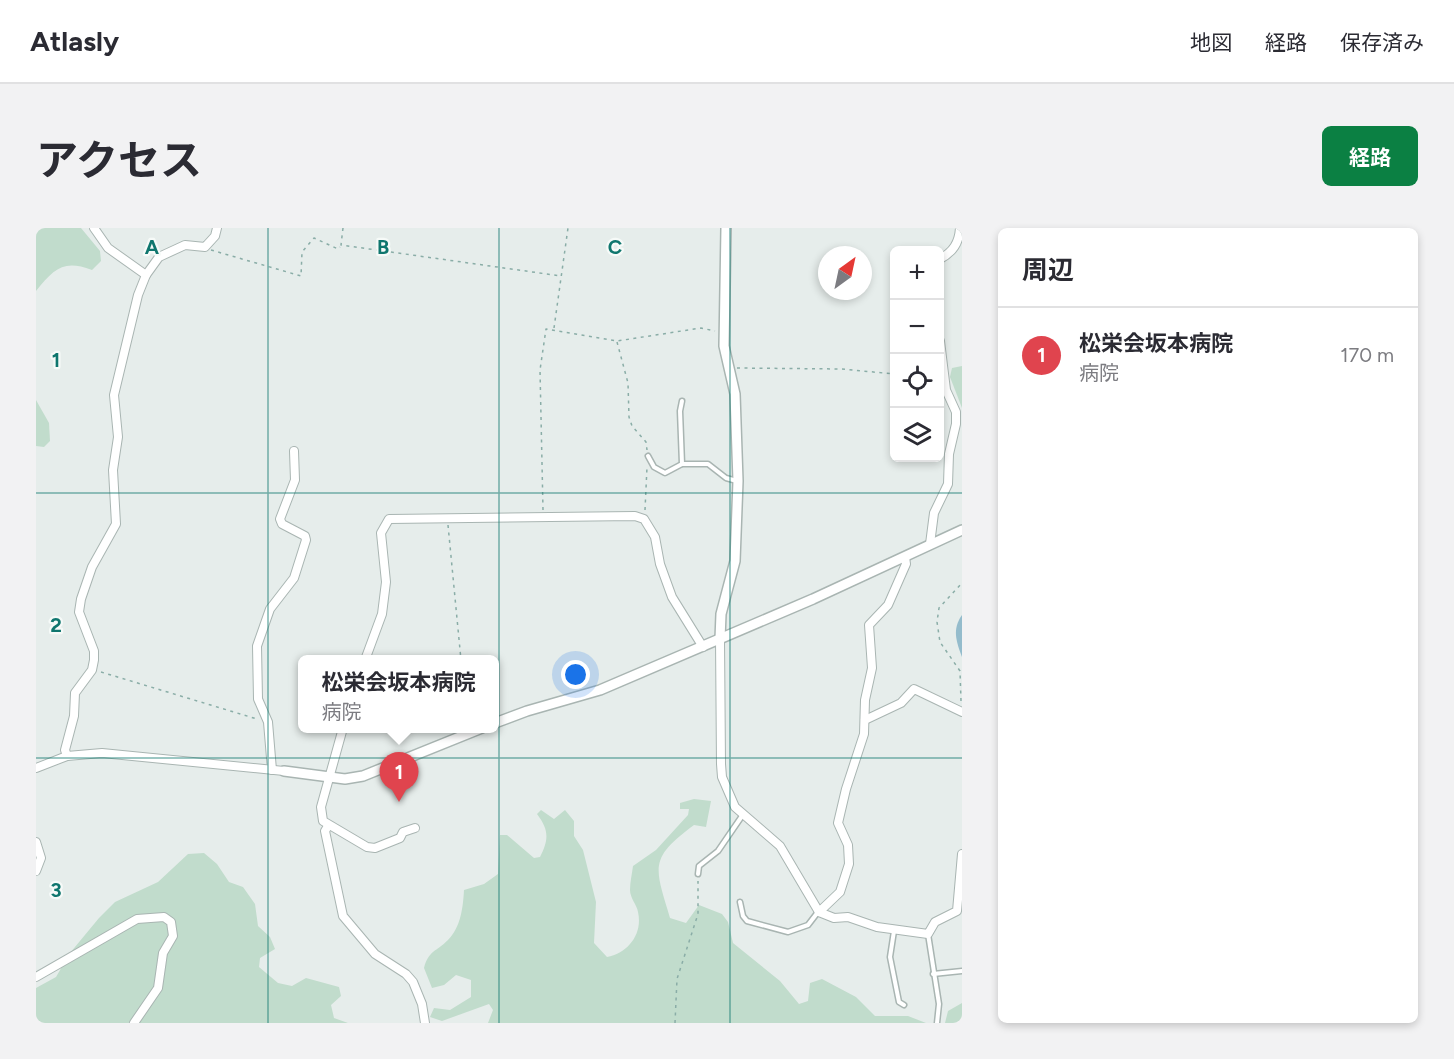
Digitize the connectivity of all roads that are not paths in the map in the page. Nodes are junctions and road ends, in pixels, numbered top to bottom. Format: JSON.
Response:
{"nodes":[{"id":1,"x":94,"y":228,"type":"edge"},
{"id":2,"x":217,"y":228,"type":"edge"},
{"id":3,"x":726,"y":228,"type":"edge"},
{"id":4,"x":960,"y":228,"type":"edge"},
{"id":5,"x":944,"y":255,"type":"edge"},
{"id":6,"x":146,"y":276,"type":"junction"},
{"id":7,"x":941,"y":354,"type":"edge"},
{"id":8,"x":682,"y":401,"type":"dead end"},
{"id":9,"x":294,"y":451,"type":"dead end"},
{"id":10,"x":648,"y":456,"type":"road end"},
{"id":11,"x":682,"y":464,"type":"junction"},
{"id":12,"x":738,"y":481,"type":"junction"},
{"id":13,"x":962,"y":530,"type":"edge"},
{"id":14,"x":930,"y":544,"type":"junction"},
{"id":15,"x":905,"y":557,"type":"junction"},
{"id":16,"x":720,"y":639,"type":"junction"},
{"id":17,"x":703,"y":647,"type":"junction"},
{"id":18,"x":367,"y":655,"type":"edge"},
{"id":19,"x":961,"y":711,"type":"edge"},
{"id":20,"x":865,"y":720,"type":"junction"},
{"id":21,"x":499,"y":721,"type":"edge"},
{"id":22,"x":342,"y":733,"type":"edge"},
{"id":23,"x":472,"y":733,"type":"edge"},
{"id":24,"x":67,"y":756,"type":"junction"},
{"id":25,"x":36,"y":768,"type":"edge"},
{"id":26,"x":272,"y":770,"type":"junction"},
{"id":27,"x":284,"y":771,"type":"joint"},
{"id":28,"x":329,"y":777,"type":"junction"},
{"id":29,"x":742,"y":816,"type":"junction"},
{"id":30,"x":328,"y":826,"type":"junction"},
{"id":31,"x":415,"y":828,"type":"dead end"},
{"id":32,"x":36,"y":842,"type":"edge"},
{"id":33,"x":962,"y":854,"type":"edge"},
{"id":34,"x":36,"y":871,"type":"edge"},
{"id":35,"x":699,"y":874,"type":"road end"},
{"id":36,"x":740,"y":902,"type":"dead end"},
{"id":37,"x":819,"y":912,"type":"junction"},
{"id":38,"x":894,"y":931,"type":"junction"},
{"id":39,"x":928,"y":934,"type":"junction"},
{"id":40,"x":962,"y":971,"type":"edge"},
{"id":41,"x":933,"y":974,"type":"junction"},
{"id":42,"x":36,"y":977,"type":"edge"},
{"id":43,"x":904,"y":1005,"type":"dead end"},
{"id":44,"x":134,"y":1023,"type":"edge"},
{"id":45,"x":425,"y":1023,"type":"edge"},
{"id":46,"x":937,"y":1023,"type":"edge"}],
"edges":[{"from":1,"to":6,"type":"street"},
{"from":2,"to":6,"type":"street"},
{"from":3,"to":12,"type":"street"},
{"from":4,"to":5,"type":"street"},
{"from":6,"to":24,"type":"street"},
{"from":7,"to":14,"type":"street"},
{"from":8,"to":11,"type":"lane"},
{"from":9,"to":26,"type":"street"},
{"from":10,"to":11,"type":"lane"},
{"from":11,"to":12,"type":"lane"},
{"from":12,"to":16,"type":"street"},
{"from":13,"to":14,"type":"street"},
{"from":14,"to":15,"type":"street"},
{"from":15,"to":16,"type":"street"},
{"from":15,"to":20,"type":"street"},
{"from":16,"to":17,"type":"street"},
{"from":16,"to":29,"type":"street"},
{"from":17,"to":18,"type":"street"},
{"from":17,"to":21,"type":"street"},
{"from":19,"to":20,"type":"street"},
{"from":20,"to":37,"type":"street"},
{"from":22,"to":28,"type":"street"},
{"from":23,"to":28,"type":"street"},
{"from":24,"to":25,"type":"street"},
{"from":24,"to":26,"type":"street"},
{"from":26,"to":27,"type":"street"},
{"from":27,"to":28,"type":"street"},
{"from":28,"to":30,"type":"street"},
{"from":29,"to":35,"type":"lane"},
{"from":29,"to":37,"type":"street"},
{"from":30,"to":31,"type":"street"},
{"from":30,"to":45,"type":"street"},
{"from":32,"to":34,"type":"street"},
{"from":33,"to":39,"type":"street"},
{"from":36,"to":37,"type":"lane"},
{"from":37,"to":38,"type":"street"},
{"from":38,"to":39,"type":"street"},
{"from":38,"to":43,"type":"lane"},
{"from":39,"to":41,"type":"lane"},
{"from":40,"to":41,"type":"lane"},
{"from":41,"to":46,"type":"lane"},
{"from":42,"to":44,"type":"street"}]}
